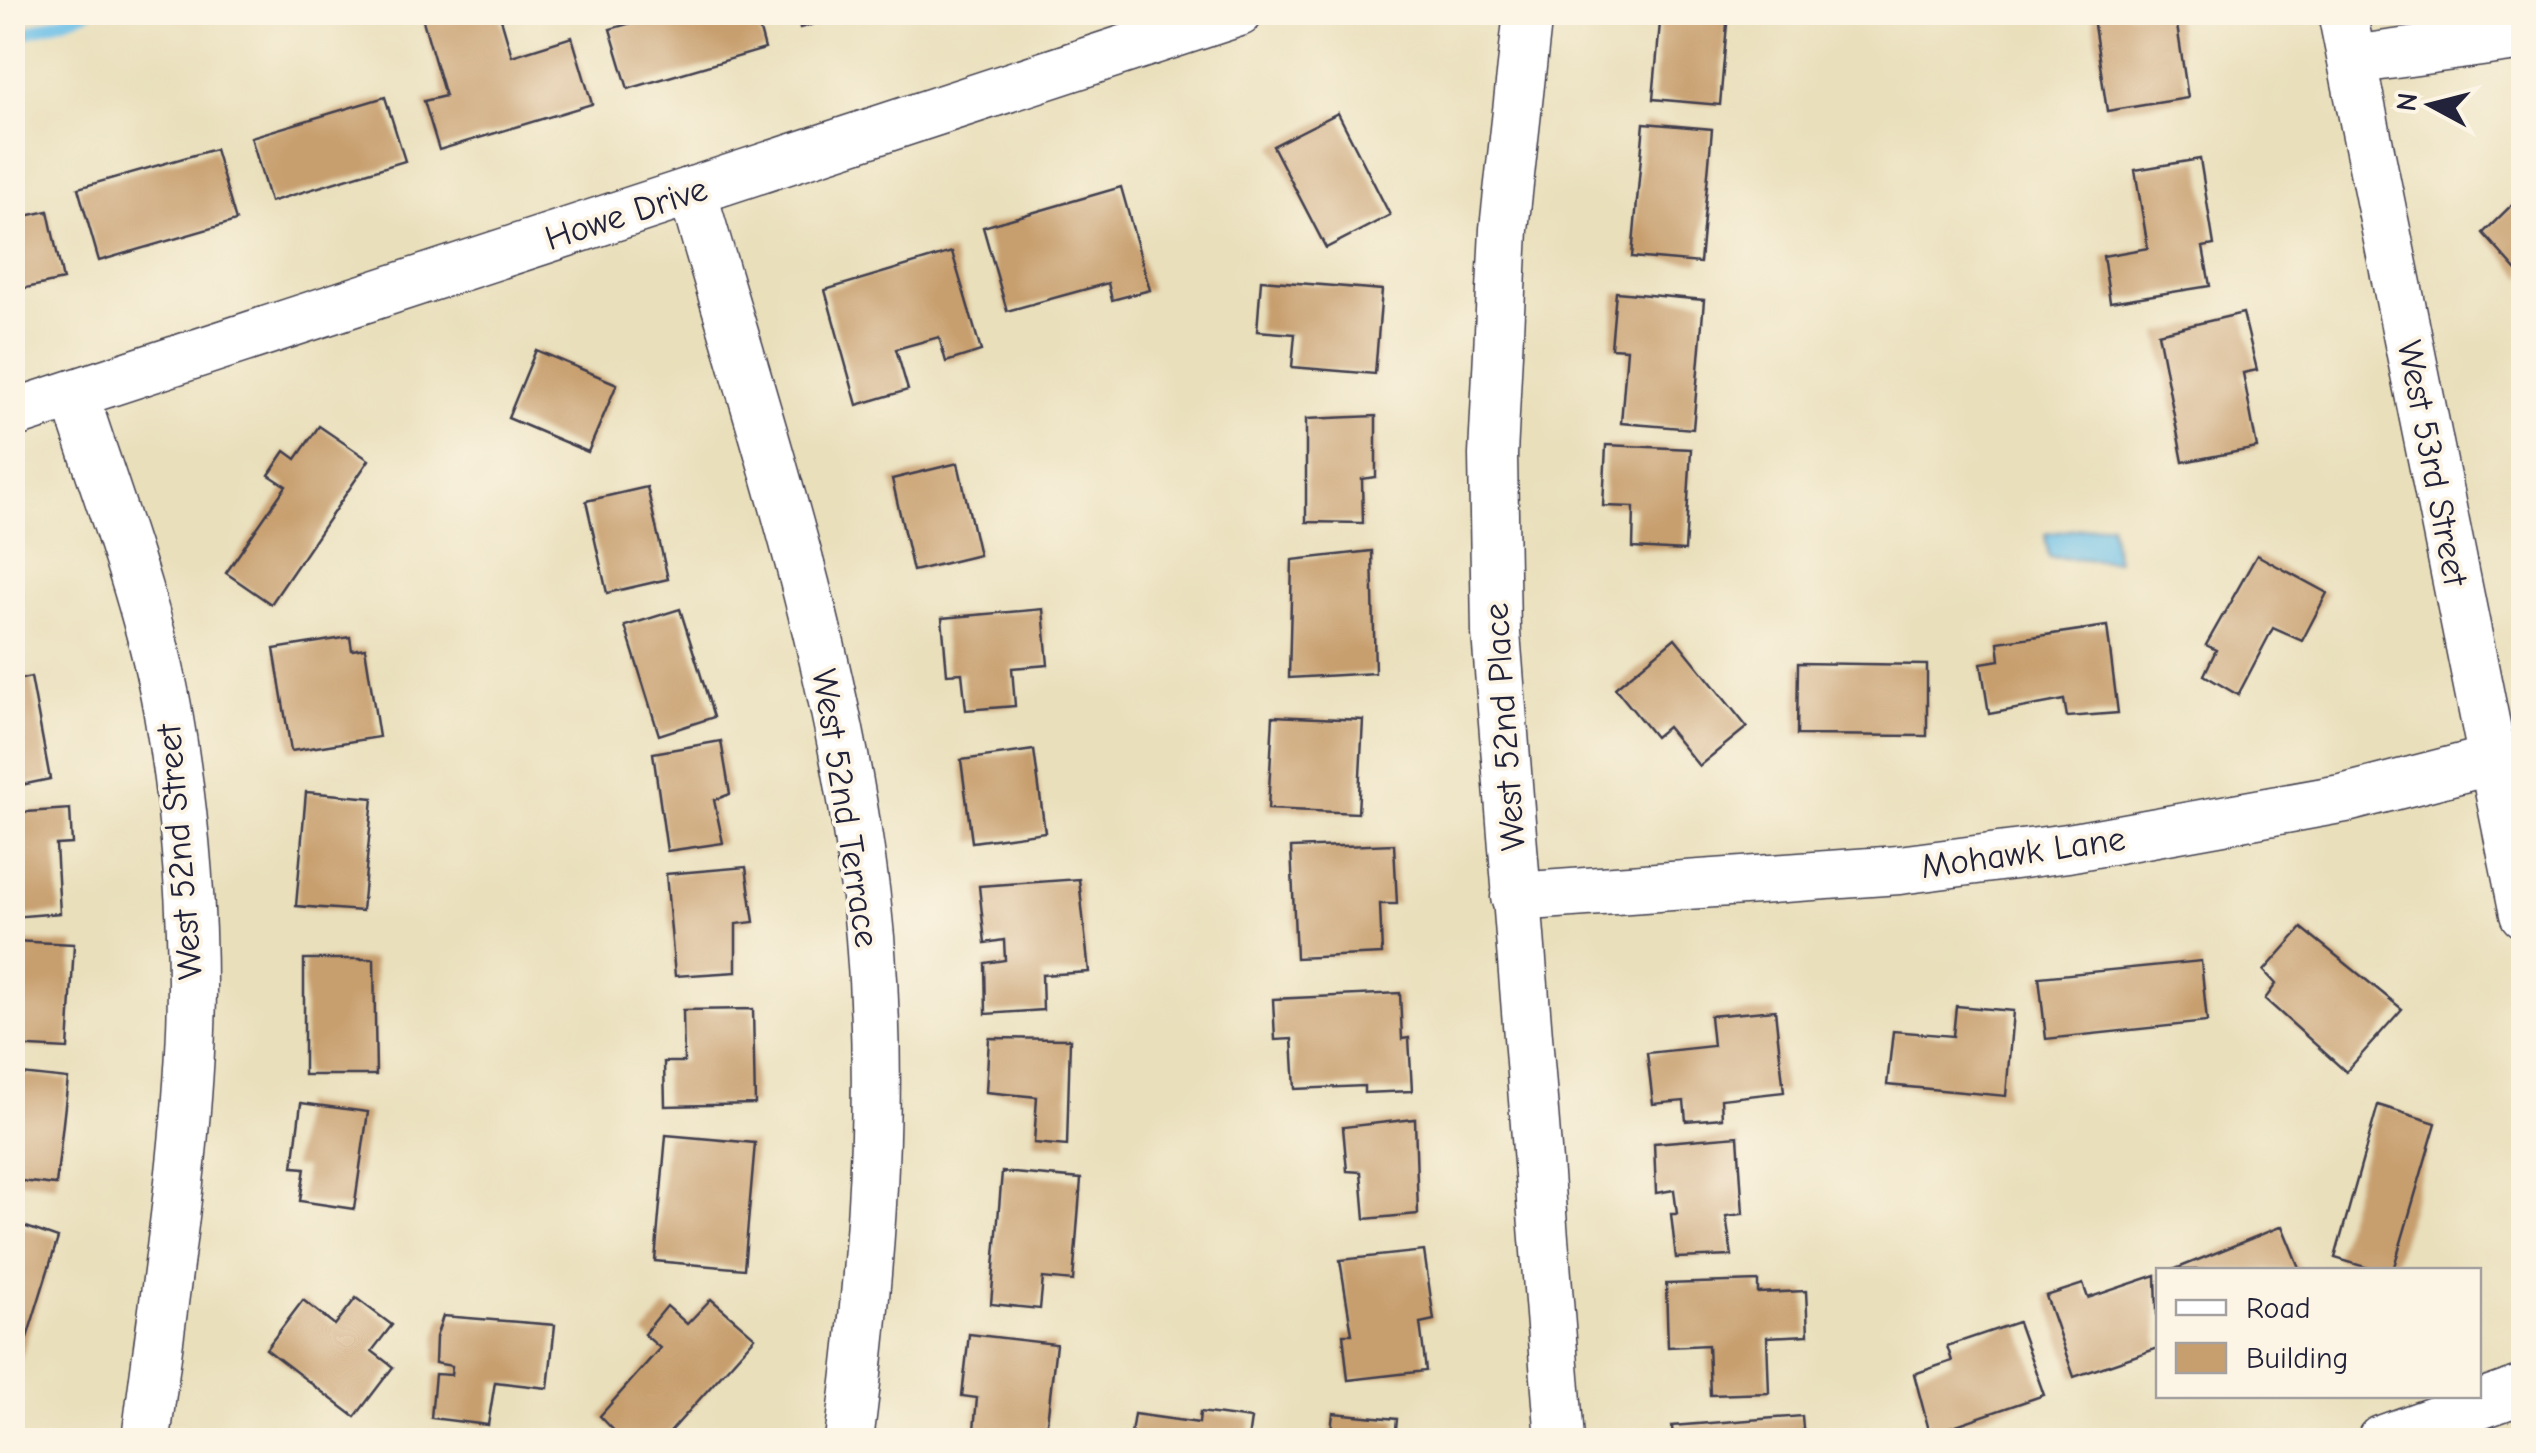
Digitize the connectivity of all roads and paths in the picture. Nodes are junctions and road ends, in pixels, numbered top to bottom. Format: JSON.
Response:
{"nodes":[{"id":1,"x":1240,"y":12,"type":"edge"},
{"id":2,"x":1528,"y":12,"type":"edge"},
{"id":3,"x":2342,"y":12,"type":"edge"},
{"id":4,"x":2524,"y":36,"type":"edge"},
{"id":5,"x":2352,"y":60,"type":"junction"},
{"id":6,"x":692,"y":192,"type":"junction"},
{"id":7,"x":74,"y":394,"type":"junction"},
{"id":8,"x":12,"y":414,"type":"edge"},
{"id":9,"x":2508,"y":758,"type":"edge"},
{"id":10,"x":1516,"y":897,"type":"junction"},
{"id":11,"x":2524,"y":914,"type":"edge"},
{"id":12,"x":2524,"y":1389,"type":"edge"},
{"id":13,"x":146,"y":1440,"type":"edge"},
{"id":14,"x":850,"y":1440,"type":"edge"},
{"id":15,"x":1560,"y":1440,"type":"edge"},
{"id":16,"x":2381,"y":1440,"type":"edge"}],
"edges":[{"from":1,"to":6,"type":"street","name":"Howe Drive"},
{"from":2,"to":10,"type":"street","name":"West 52nd Place"},
{"from":3,"to":5,"type":"street","name":"West 53rd Street"},
{"from":4,"to":5,"type":"street"},
{"from":5,"to":9,"type":"street","name":"West 53rd Street"},
{"from":6,"to":7,"type":"street","name":"Howe Drive"},
{"from":6,"to":14,"type":"street","name":"West 52nd Terrace"},
{"from":7,"to":8,"type":"street","name":"Howe Drive"},
{"from":7,"to":13,"type":"street","name":"West 52nd Street"},
{"from":9,"to":10,"type":"street","name":"Mohawk Lane"},
{"from":9,"to":11,"type":"street","name":"West 53rd Street"},
{"from":10,"to":15,"type":"street","name":"West 52nd Place"},
{"from":12,"to":16,"type":"street"}]}
